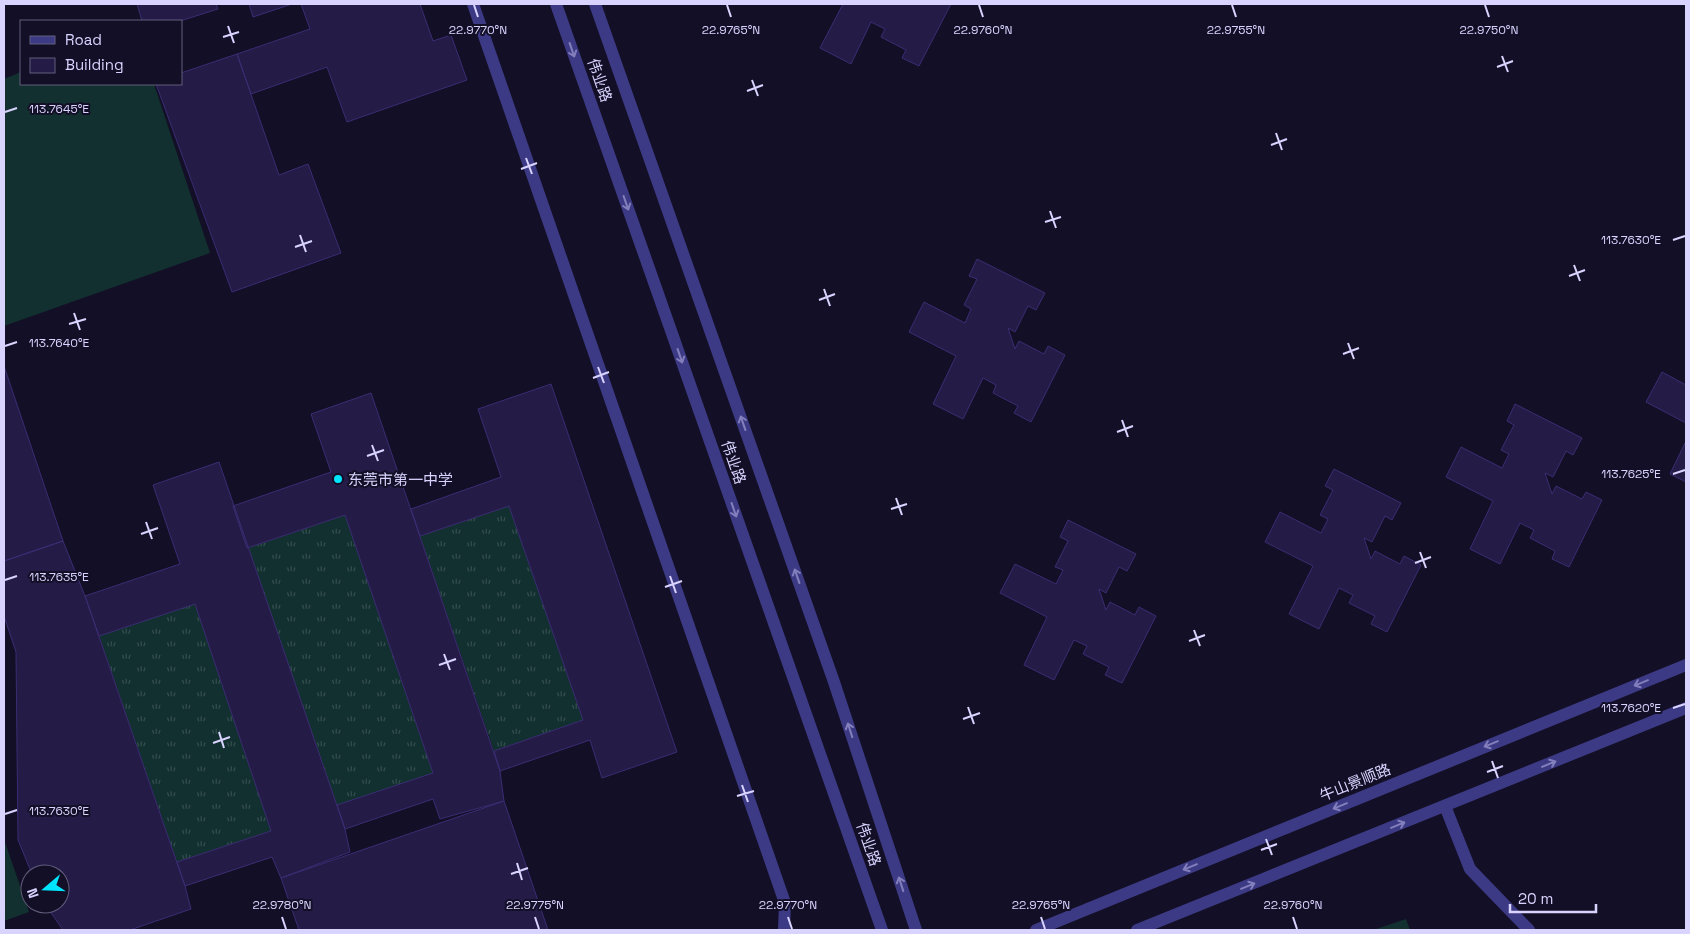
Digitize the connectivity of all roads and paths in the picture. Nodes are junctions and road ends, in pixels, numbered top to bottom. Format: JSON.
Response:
{"nodes":[{"id":1,"x":473,"y":4,"type":"edge"},
{"id":2,"x":556,"y":4,"type":"edge"},
{"id":3,"x":595,"y":4,"type":"edge"},
{"id":4,"x":1686,"y":664,"type":"edge"},
{"id":5,"x":1686,"y":708,"type":"edge"},
{"id":6,"x":1445,"y":806,"type":"junction"},
{"id":7,"x":784,"y":930,"type":"edge"},
{"id":8,"x":882,"y":930,"type":"edge"},
{"id":9,"x":916,"y":930,"type":"edge"},
{"id":10,"x":1036,"y":930,"type":"edge"},
{"id":11,"x":1138,"y":930,"type":"edge"},
{"id":12,"x":1529,"y":930,"type":"edge"}],
"edges":[{"from":1,"to":7,"type":"street"},
{"from":2,"to":8,"type":"street","name":"伟业路","one_way":true},
{"from":9,"to":3,"type":"street","name":"伟业路","one_way":true},
{"from":4,"to":10,"type":"street","name":"牛山景顺路","one_way":true},
{"from":6,"to":5,"type":"street","one_way":true},
{"from":11,"to":6,"type":"street","one_way":true},
{"from":6,"to":12,"type":"street"}]}
